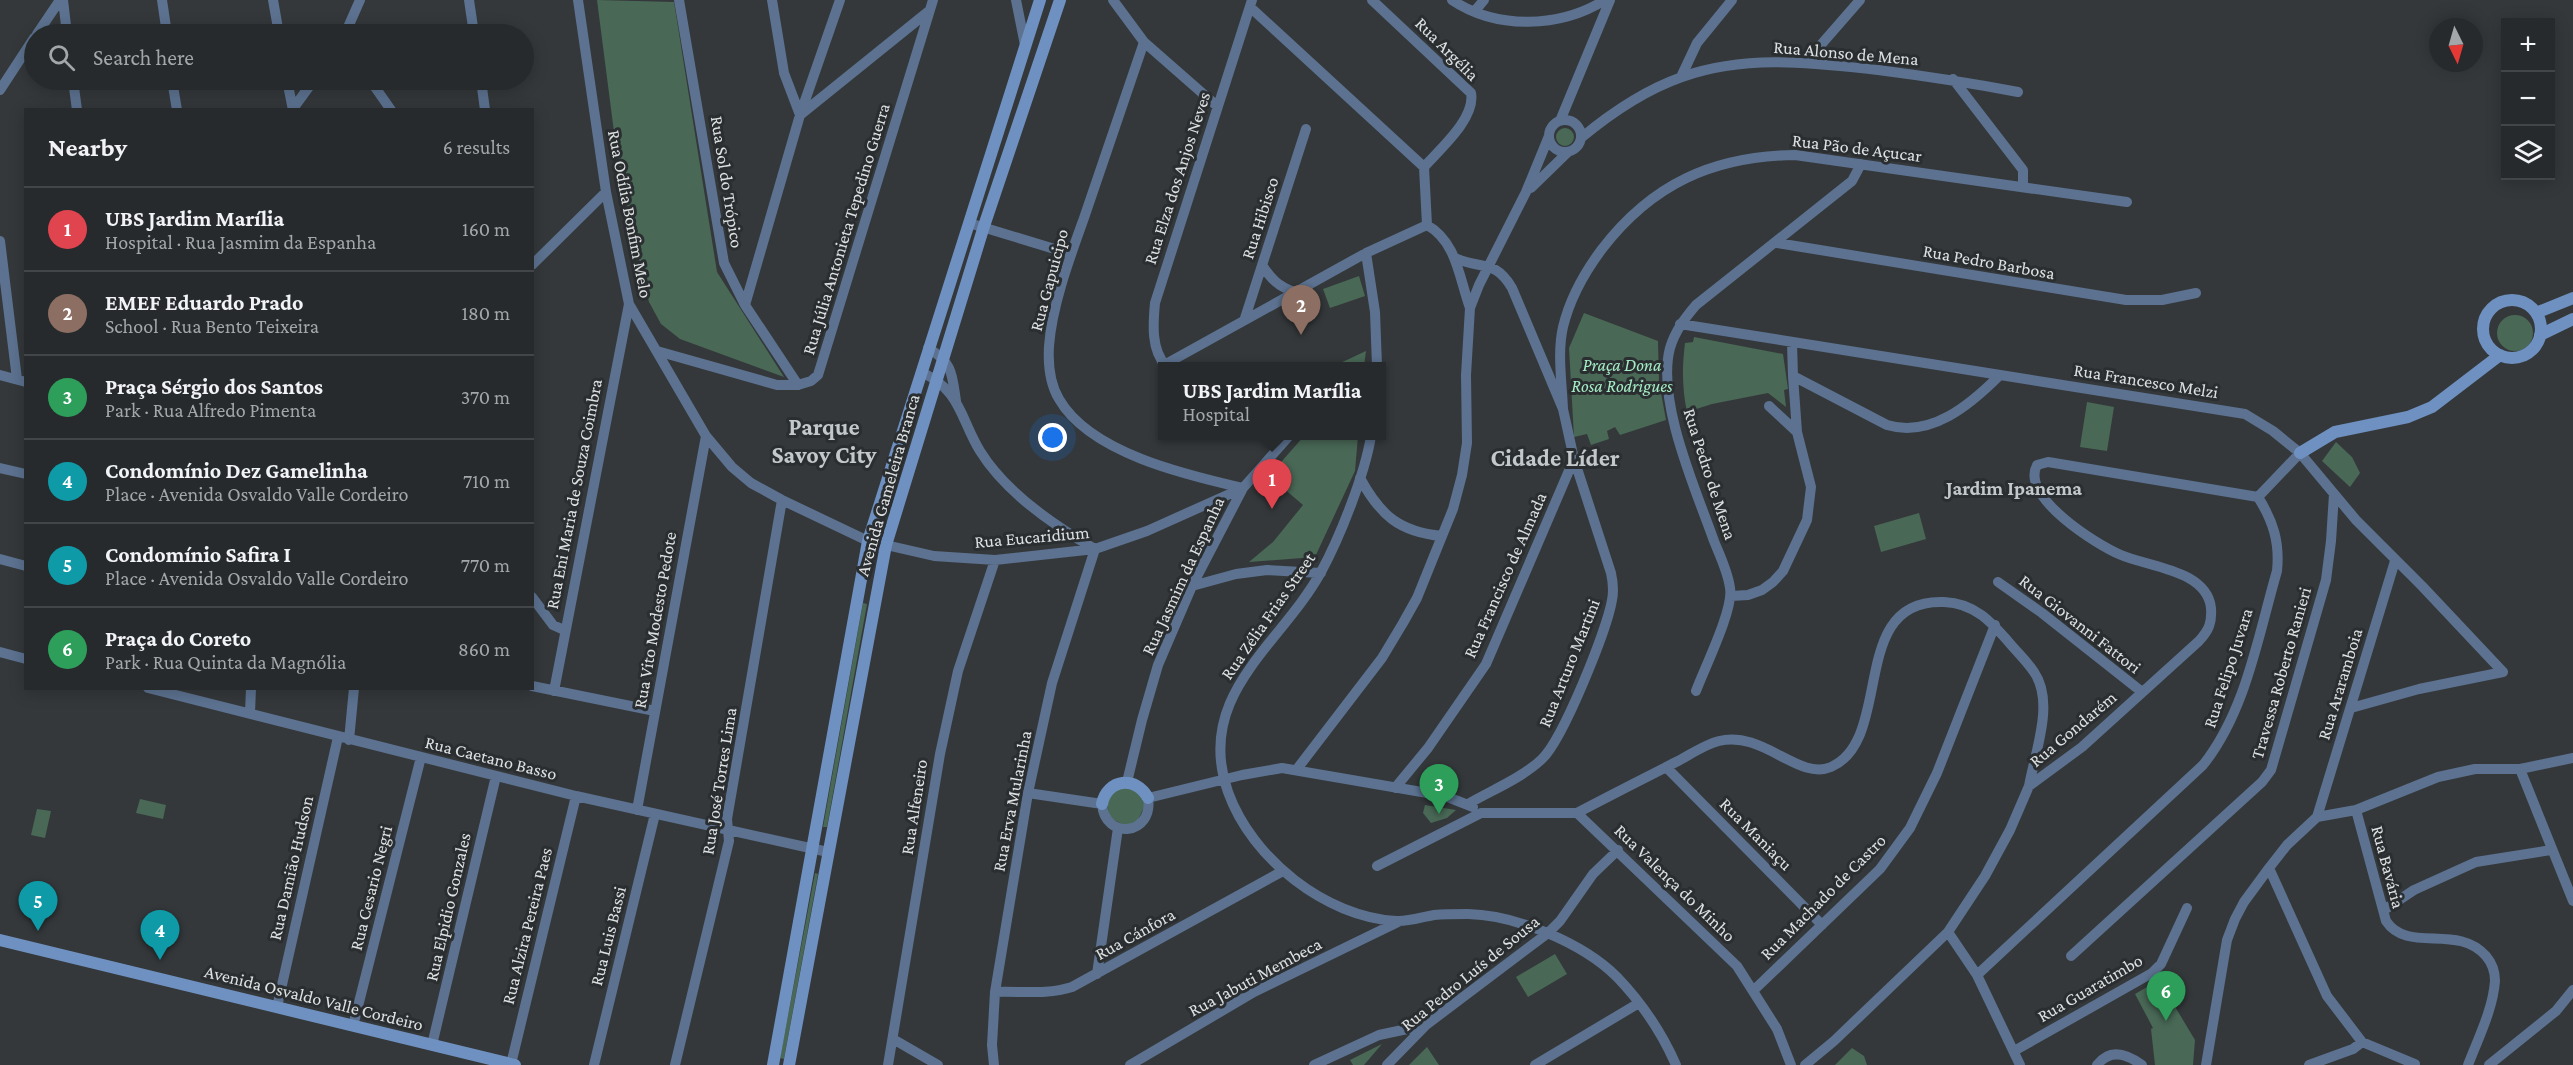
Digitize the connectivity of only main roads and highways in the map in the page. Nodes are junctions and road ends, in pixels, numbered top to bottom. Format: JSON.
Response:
{"nodes":[{"id":1,"x":1040,"y":0,"type":"edge"},
{"id":2,"x":1060,"y":0,"type":"edge"},
{"id":3,"x":1019,"y":65,"type":"junction"},
{"id":4,"x":1035,"y":71,"type":"junction"},
{"id":5,"x":2573,"y":298,"type":"edge"},
{"id":6,"x":2536,"y":313,"type":"junction"},
{"id":7,"x":2573,"y":319,"type":"edge"},
{"id":8,"x":2540,"y":335,"type":"junction"},
{"id":9,"x":2500,"y":355,"type":"junction"},
{"id":10,"x":2300,"y":453,"type":"road end"},
{"id":11,"x":1148,"y":798,"type":"road end"},
{"id":12,"x":1102,"y":804,"type":"road end"},
{"id":13,"x":0,"y":940,"type":"edge"},
{"id":14,"x":513,"y":1065,"type":"edge"},
{"id":15,"x":773,"y":1065,"type":"edge"},
{"id":16,"x":789,"y":1065,"type":"edge"}],
"edges":[{"from":1,"to":3,"type":"main road","name":"Avenida Gameleira Branca"},
{"from":2,"to":4,"type":"main road","name":"Avenida Gameleira Branca"},
{"from":3,"to":4,"type":"main road"},
{"from":3,"to":15,"type":"main road","name":"Avenida Gameleira Branca"},
{"from":4,"to":16,"type":"main road","name":"Avenida Gameleira Branca"},
{"from":5,"to":6,"type":"main road"},
{"from":6,"to":8,"type":"main road"},
{"from":6,"to":9,"type":"main road"},
{"from":7,"to":8,"type":"main road"},
{"from":8,"to":9,"type":"main road"},
{"from":9,"to":10,"type":"main road"},
{"from":11,"to":12,"type":"main road"},
{"from":13,"to":14,"type":"main road","name":"Avenida Osvaldo Valle Cordeiro"}]}
